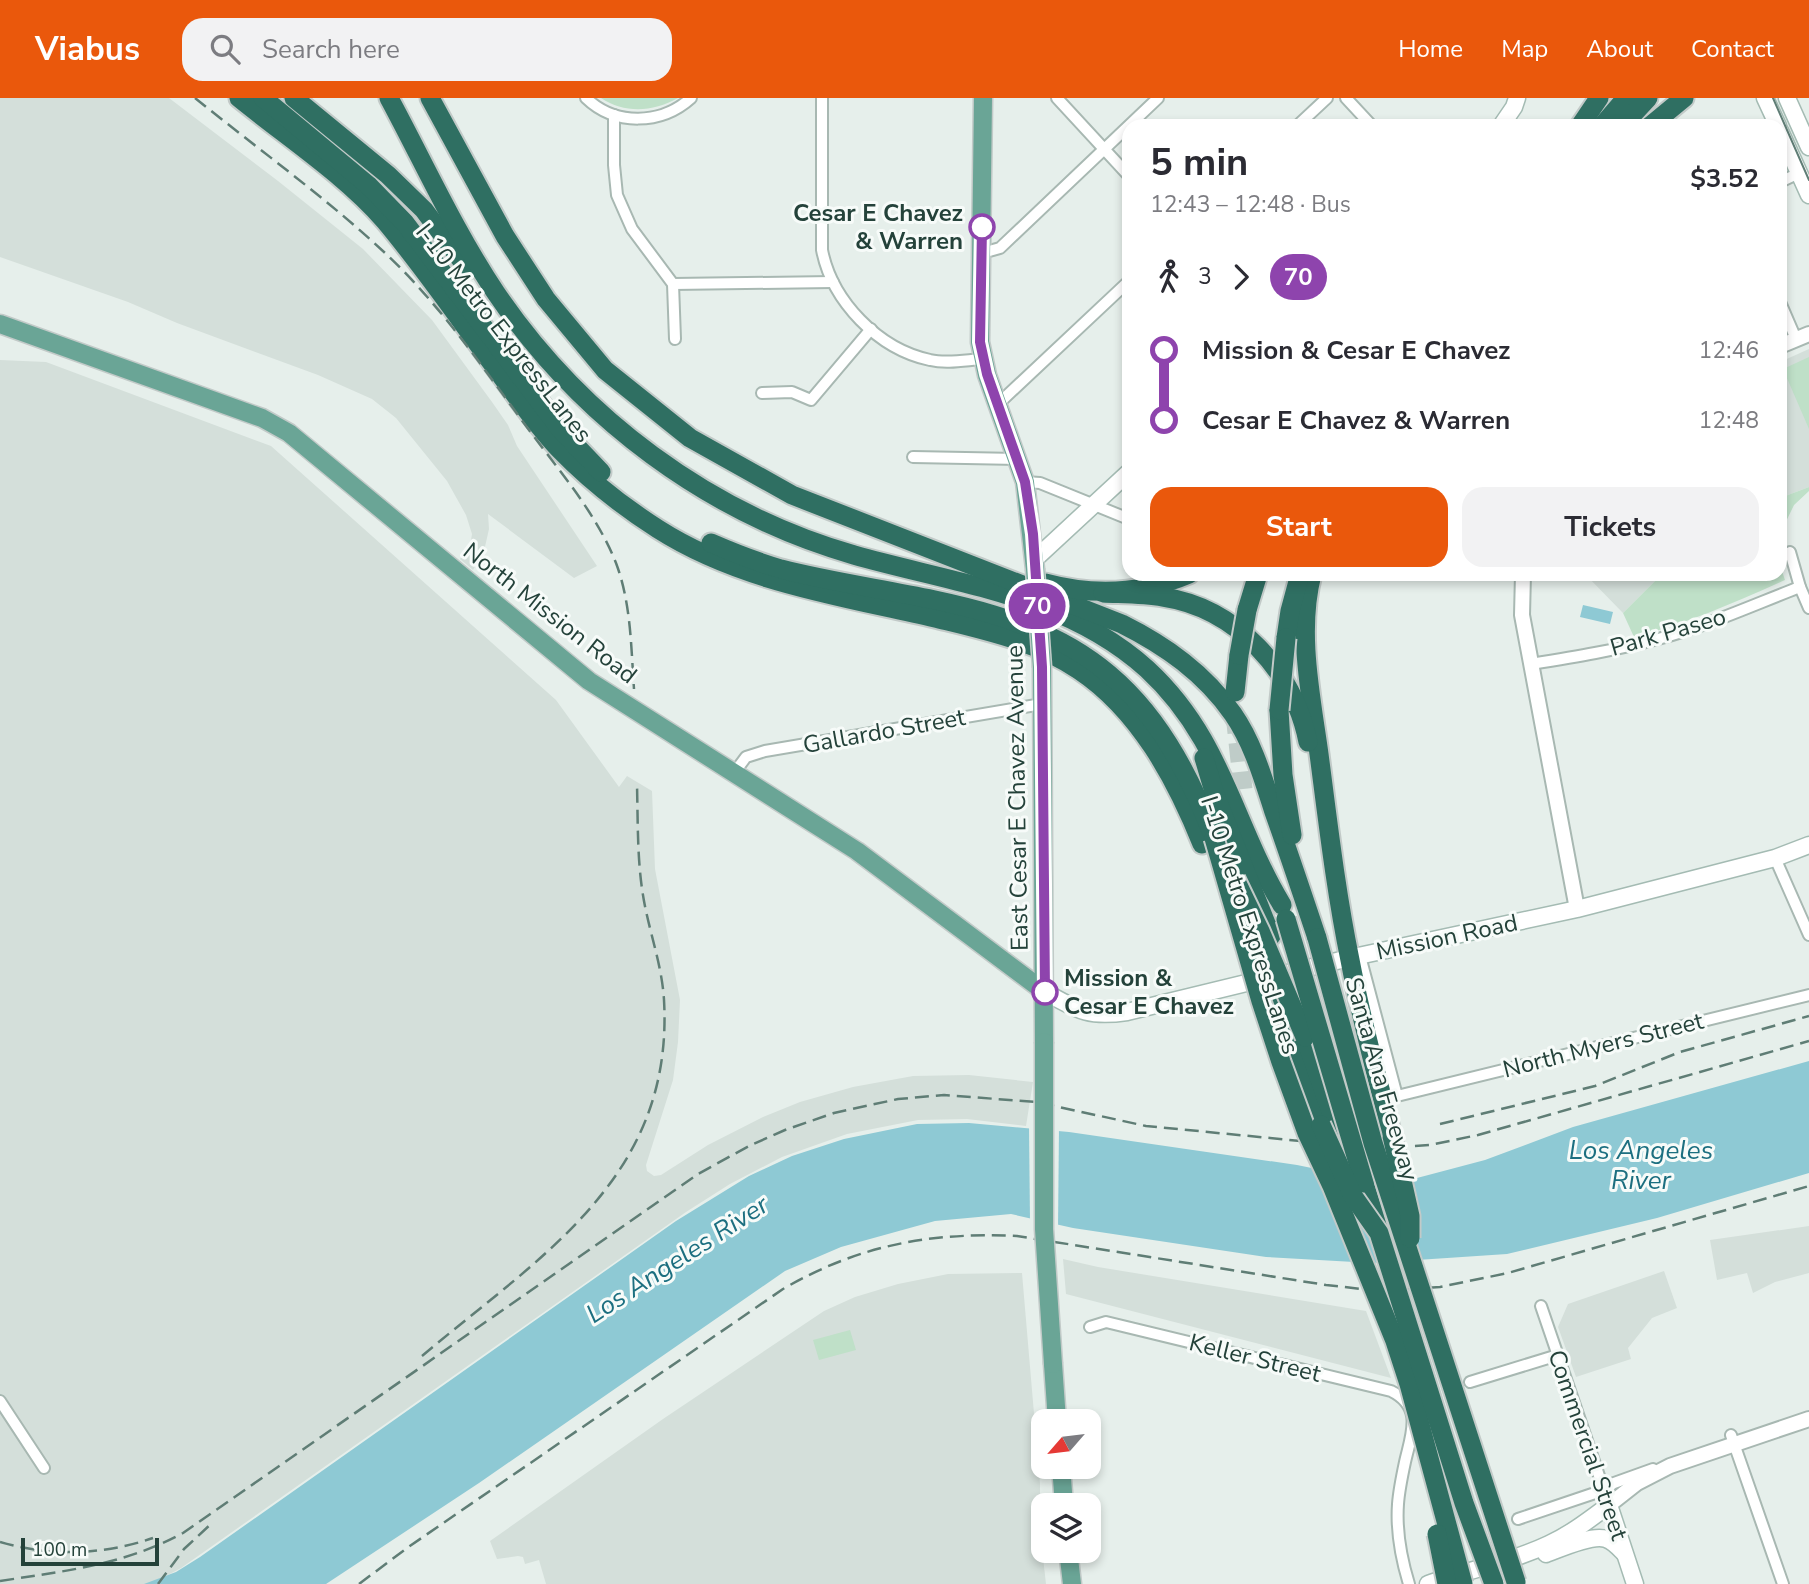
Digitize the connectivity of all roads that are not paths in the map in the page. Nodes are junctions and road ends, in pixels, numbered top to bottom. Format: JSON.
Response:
{"nodes":[{"id":1,"x":239,"y":98,"type":"edge"},
{"id":2,"x":263,"y":98,"type":"edge"},
{"id":3,"x":295,"y":98,"type":"edge"},
{"id":4,"x":389,"y":98,"type":"edge"},
{"id":5,"x":430,"y":98,"type":"edge"},
{"id":6,"x":586,"y":98,"type":"edge"},
{"id":7,"x":691,"y":98,"type":"edge"},
{"id":8,"x":822,"y":98,"type":"edge"},
{"id":9,"x":983,"y":98,"type":"edge"},
{"id":10,"x":1057,"y":98,"type":"edge"},
{"id":11,"x":1158,"y":98,"type":"edge"},
{"id":12,"x":1328,"y":98,"type":"edge"},
{"id":13,"x":1346,"y":98,"type":"edge"},
{"id":14,"x":1517,"y":98,"type":"edge"},
{"id":15,"x":1599,"y":98,"type":"edge"},
{"id":16,"x":1626,"y":98,"type":"edge"},
{"id":17,"x":1648,"y":98,"type":"edge"},
{"id":18,"x":1684,"y":98,"type":"edge"},
{"id":19,"x":1765,"y":98,"type":"edge"},
{"id":20,"x":1787,"y":98,"type":"edge"},
{"id":21,"x":614,"y":116,"type":"junction"},
{"id":22,"x":1135,"y":119,"type":"edge"},
{"id":23,"x":1305,"y":119,"type":"edge"},
{"id":24,"x":1366,"y":119,"type":"edge"},
{"id":25,"x":1505,"y":119,"type":"edge"},
{"id":26,"x":1585,"y":119,"type":"edge"},
{"id":27,"x":1608,"y":119,"type":"edge"},
{"id":28,"x":1628,"y":119,"type":"edge"},
{"id":29,"x":1658,"y":119,"type":"edge"},
{"id":30,"x":1775,"y":119,"type":"edge"},
{"id":31,"x":1122,"y":131,"type":"edge"},
{"id":32,"x":1787,"y":146,"type":"edge"},
{"id":33,"x":1809,"y":147,"type":"edge"},
{"id":34,"x":1104,"y":148,"type":"junction"},
{"id":35,"x":1122,"y":168,"type":"edge"},
{"id":36,"x":1799,"y":173,"type":"junction"},
{"id":37,"x":1787,"y":179,"type":"edge"},
{"id":38,"x":1809,"y":195,"type":"edge"},
{"id":39,"x":982,"y":253,"type":"junction"},
{"id":40,"x":833,"y":282,"type":"junction"},
{"id":41,"x":673,"y":284,"type":"junction"},
{"id":42,"x":1122,"y":288,"type":"edge"},
{"id":43,"x":1787,"y":312,"type":"edge"},
{"id":44,"x":0,"y":324,"type":"edge"},
{"id":45,"x":871,"y":329,"type":"junction"},
{"id":46,"x":1803,"y":336,"type":"edge"},
{"id":47,"x":675,"y":339,"type":"dead end"},
{"id":48,"x":983,"y":359,"type":"junction"},
{"id":49,"x":762,"y":393,"type":"dead end"},
{"id":50,"x":998,"y":404,"type":"junction"},
{"id":51,"x":913,"y":457,"type":"dead end"},
{"id":52,"x":1019,"y":459,"type":"junction"},
{"id":53,"x":1122,"y":478,"type":"edge"},
{"id":54,"x":1025,"y":482,"type":"junction"},
{"id":55,"x":1093,"y":504,"type":"junction"},
{"id":56,"x":738,"y":509,"type":"junction"},
{"id":57,"x":1122,"y":516,"type":"edge"},
{"id":58,"x":1790,"y":552,"type":"dead end"},
{"id":59,"x":953,"y":558,"type":"junction"},
{"id":60,"x":1035,"y":564,"type":"junction"},
{"id":61,"x":1168,"y":581,"type":"edge"},
{"id":62,"x":1256,"y":581,"type":"edge"},
{"id":63,"x":1298,"y":581,"type":"edge"},
{"id":64,"x":1311,"y":581,"type":"edge"},
{"id":65,"x":1523,"y":581,"type":"edge"},
{"id":66,"x":1800,"y":587,"type":"junction"},
{"id":67,"x":1103,"y":593,"type":"junction"},
{"id":68,"x":1809,"y":608,"type":"edge"},
{"id":69,"x":1531,"y":664,"type":"junction"},
{"id":70,"x":1164,"y":687,"type":"junction"},
{"id":71,"x":1235,"y":692,"type":"tunnel mouth"},
{"id":72,"x":1042,"y":704,"type":"junction"},
{"id":73,"x":734,"y":773,"type":"junction"},
{"id":74,"x":1243,"y":789,"type":"tunnel mouth"},
{"id":75,"x":1208,"y":841,"type":"junction"},
{"id":76,"x":1809,"y":845,"type":"edge"},
{"id":77,"x":1775,"y":858,"type":"junction"},
{"id":78,"x":1334,"y":867,"type":"junction"},
{"id":79,"x":1577,"y":909,"type":"junction"},
{"id":80,"x":1284,"y":912,"type":"junction"},
{"id":81,"x":1809,"y":935,"type":"edge"},
{"id":82,"x":1317,"y":938,"type":"junction"},
{"id":83,"x":1355,"y":957,"type":"junction"},
{"id":84,"x":1286,"y":974,"type":"junction"},
{"id":85,"x":1266,"y":978,"type":"junction"},
{"id":86,"x":1045,"y":992,"type":"junction"},
{"id":87,"x":1809,"y":995,"type":"edge"},
{"id":88,"x":1364,"y":1183,"type":"junction"},
{"id":89,"x":1379,"y":1233,"type":"junction"},
{"id":90,"x":1410,"y":1257,"type":"junction"},
{"id":91,"x":1541,"y":1306,"type":"dead end"},
{"id":92,"x":1090,"y":1327,"type":"dead end"},
{"id":93,"x":1558,"y":1354,"type":"junction"},
{"id":94,"x":1470,"y":1382,"type":"dead end"},
{"id":95,"x":0,"y":1401,"type":"edge"},
{"id":96,"x":1056,"y":1409,"type":"edge"},
{"id":97,"x":1809,"y":1419,"type":"edge"},
{"id":98,"x":1732,"y":1440,"type":"junction"},
{"id":99,"x":44,"y":1468,"type":"dead end"},
{"id":100,"x":1606,"y":1497,"type":"junction"},
{"id":101,"x":1464,"y":1503,"type":"junction"},
{"id":102,"x":1518,"y":1518,"type":"dead end"},
{"id":103,"x":1527,"y":1553,"type":"junction"},
{"id":104,"x":1625,"y":1554,"type":"junction"},
{"id":105,"x":1070,"y":1563,"type":"edge"},
{"id":106,"x":1516,"y":1583,"type":"edge"},
{"id":107,"x":1072,"y":1584,"type":"edge"},
{"id":108,"x":1409,"y":1584,"type":"edge"},
{"id":109,"x":1428,"y":1584,"type":"edge"},
{"id":110,"x":1447,"y":1584,"type":"edge"},
{"id":111,"x":1463,"y":1584,"type":"edge"},
{"id":112,"x":1475,"y":1584,"type":"edge"},
{"id":113,"x":1494,"y":1584,"type":"edge"},
{"id":114,"x":1635,"y":1584,"type":"edge"},
{"id":115,"x":1783,"y":1584,"type":"edge"}],
"edges":[{"from":1,"to":75,"type":"highway","name":"I-10 Metro ExpressLanes"},
{"from":2,"to":75,"type":"highway","name":"I-10 Metro ExpressLanes"},
{"from":3,"to":56,"type":"highway"},
{"from":4,"to":56,"type":"highway"},
{"from":5,"to":59,"type":"highway"},
{"from":6,"to":21,"type":"street"},
{"from":7,"to":21,"type":"street"},
{"from":8,"to":40,"type":"street"},
{"from":9,"to":39,"type":"main road","name":"East Cesar E Chavez Avenue"},
{"from":10,"to":34,"type":"street"},
{"from":11,"to":22,"type":"street"},
{"from":12,"to":23,"type":"street"},
{"from":13,"to":24,"type":"street"},
{"from":14,"to":25,"type":"main road"},
{"from":15,"to":26,"type":"highway"},
{"from":16,"to":27,"type":"highway"},
{"from":17,"to":28,"type":"highway"},
{"from":18,"to":29,"type":"highway"},
{"from":19,"to":30,"type":"main road"},
{"from":20,"to":33,"type":"main road"},
{"from":21,"to":41,"type":"street"},
{"from":31,"to":34,"type":"street"},
{"from":32,"to":36,"type":"main road"},
{"from":34,"to":35,"type":"street"},
{"from":34,"to":39,"type":"street"},
{"from":36,"to":37,"type":"street"},
{"from":36,"to":38,"type":"main road"},
{"from":39,"to":48,"type":"main road","name":"East Cesar E Chavez Avenue"},
{"from":40,"to":41,"type":"street"},
{"from":40,"to":45,"type":"street"},
{"from":41,"to":47,"type":"street"},
{"from":42,"to":50,"type":"street"},
{"from":43,"to":46,"type":"street"},
{"from":44,"to":73,"type":"main road","name":"North Mission Road"},
{"from":45,"to":48,"type":"street"},
{"from":45,"to":49,"type":"street"},
{"from":48,"to":50,"type":"main road","name":"East Cesar E Chavez Avenue"},
{"from":50,"to":52,"type":"main road","name":"East Cesar E Chavez Avenue"},
{"from":51,"to":52,"type":"street"},
{"from":52,"to":54,"type":"main road","name":"East Cesar E Chavez Avenue"},
{"from":53,"to":55,"type":"main road"},
{"from":54,"to":55,"type":"street"},
{"from":54,"to":60,"type":"main road","name":"East Cesar E Chavez Avenue"},
{"from":55,"to":57,"type":"street"},
{"from":55,"to":60,"type":"main road"},
{"from":56,"to":70,"type":"highway"},
{"from":58,"to":66,"type":"street"},
{"from":59,"to":67,"type":"highway"},
{"from":59,"to":82,"type":"highway"},
{"from":60,"to":72,"type":"main road","name":"East Cesar E Chavez Avenue","bridge":true},
{"from":61,"to":67,"type":"highway"},
{"from":62,"to":71,"type":"highway","bridge":true},
{"from":63,"to":82,"type":"highway","name":"Santa Ana Freeway","bridge":true},
{"from":64,"to":78,"type":"highway"},
{"from":65,"to":69,"type":"street"},
{"from":66,"to":68,"type":"street"},
{"from":66,"to":69,"type":"street","name":"Park Paseo"},
{"from":67,"to":78,"type":"highway"},
{"from":69,"to":79,"type":"street"},
{"from":70,"to":80,"type":"highway"},
{"from":70,"to":84,"type":"highway"},
{"from":72,"to":73,"type":"street","name":"Gallardo Street"},
{"from":72,"to":86,"type":"main road","name":"East Cesar E Chavez Avenue"},
{"from":73,"to":86,"type":"main road","name":"North Mission Road"},
{"from":74,"to":80,"type":"highway","name":"Santa Ana Freeway"},
{"from":75,"to":88,"type":"highway","bridge":true},
{"from":75,"to":110,"type":"highway","name":"I-10 Metro ExpressLanes","bridge":true},
{"from":75,"to":111,"type":"highway","name":"I-10 Metro ExpressLanes","bridge":true},
{"from":76,"to":77,"type":"main road","name":"Mission Road"},
{"from":77,"to":79,"type":"main road","name":"Mission Road"},
{"from":77,"to":81,"type":"street"},
{"from":78,"to":83,"type":"highway"},
{"from":79,"to":83,"type":"main road","name":"Mission Road"},
{"from":80,"to":88,"type":"highway","name":"Santa Ana Freeway","bridge":true},
{"from":82,"to":90,"type":"highway","name":"Santa Ana Freeway","bridge":true},
{"from":83,"to":84,"type":"main road","name":"Mission Road"},
{"from":83,"to":87,"type":"street","name":"North Myers Street"},
{"from":83,"to":90,"type":"highway","bridge":true},
{"from":84,"to":85,"type":"main road","name":"Mission Road"},
{"from":85,"to":86,"type":"main road","name":"Mission Road"},
{"from":85,"to":89,"type":"highway","bridge":true},
{"from":86,"to":96,"type":"main road","name":"East Cesar E Chavez Avenue","bridge":true},
{"from":88,"to":89,"type":"highway","name":"Santa Ana Freeway","bridge":true},
{"from":89,"to":101,"type":"highway","name":"Santa Ana Freeway","bridge":true},
{"from":90,"to":106,"type":"highway","name":"Santa Ana Freeway","bridge":true},
{"from":91,"to":93,"type":"street","name":"Commercial Street"},
{"from":92,"to":108,"type":"street","name":"Keller Street"},
{"from":93,"to":94,"type":"street"},
{"from":93,"to":100,"type":"street","name":"Commercial Street"},
{"from":95,"to":99,"type":"street"},
{"from":97,"to":98,"type":"street"},
{"from":98,"to":100,"type":"street"},
{"from":98,"to":115,"type":"street"},
{"from":100,"to":102,"type":"street"},
{"from":100,"to":103,"type":"main road"},
{"from":100,"to":104,"type":"main road","name":"Commercial Street"},
{"from":101,"to":112,"type":"highway"},
{"from":101,"to":113,"type":"highway","name":"Santa Ana Freeway","bridge":true},
{"from":103,"to":104,"type":"main road"},
{"from":103,"to":109,"type":"main road"},
{"from":104,"to":114,"type":"main road","name":"Commercial Street"},
{"from":105,"to":107,"type":"main road"}]}
